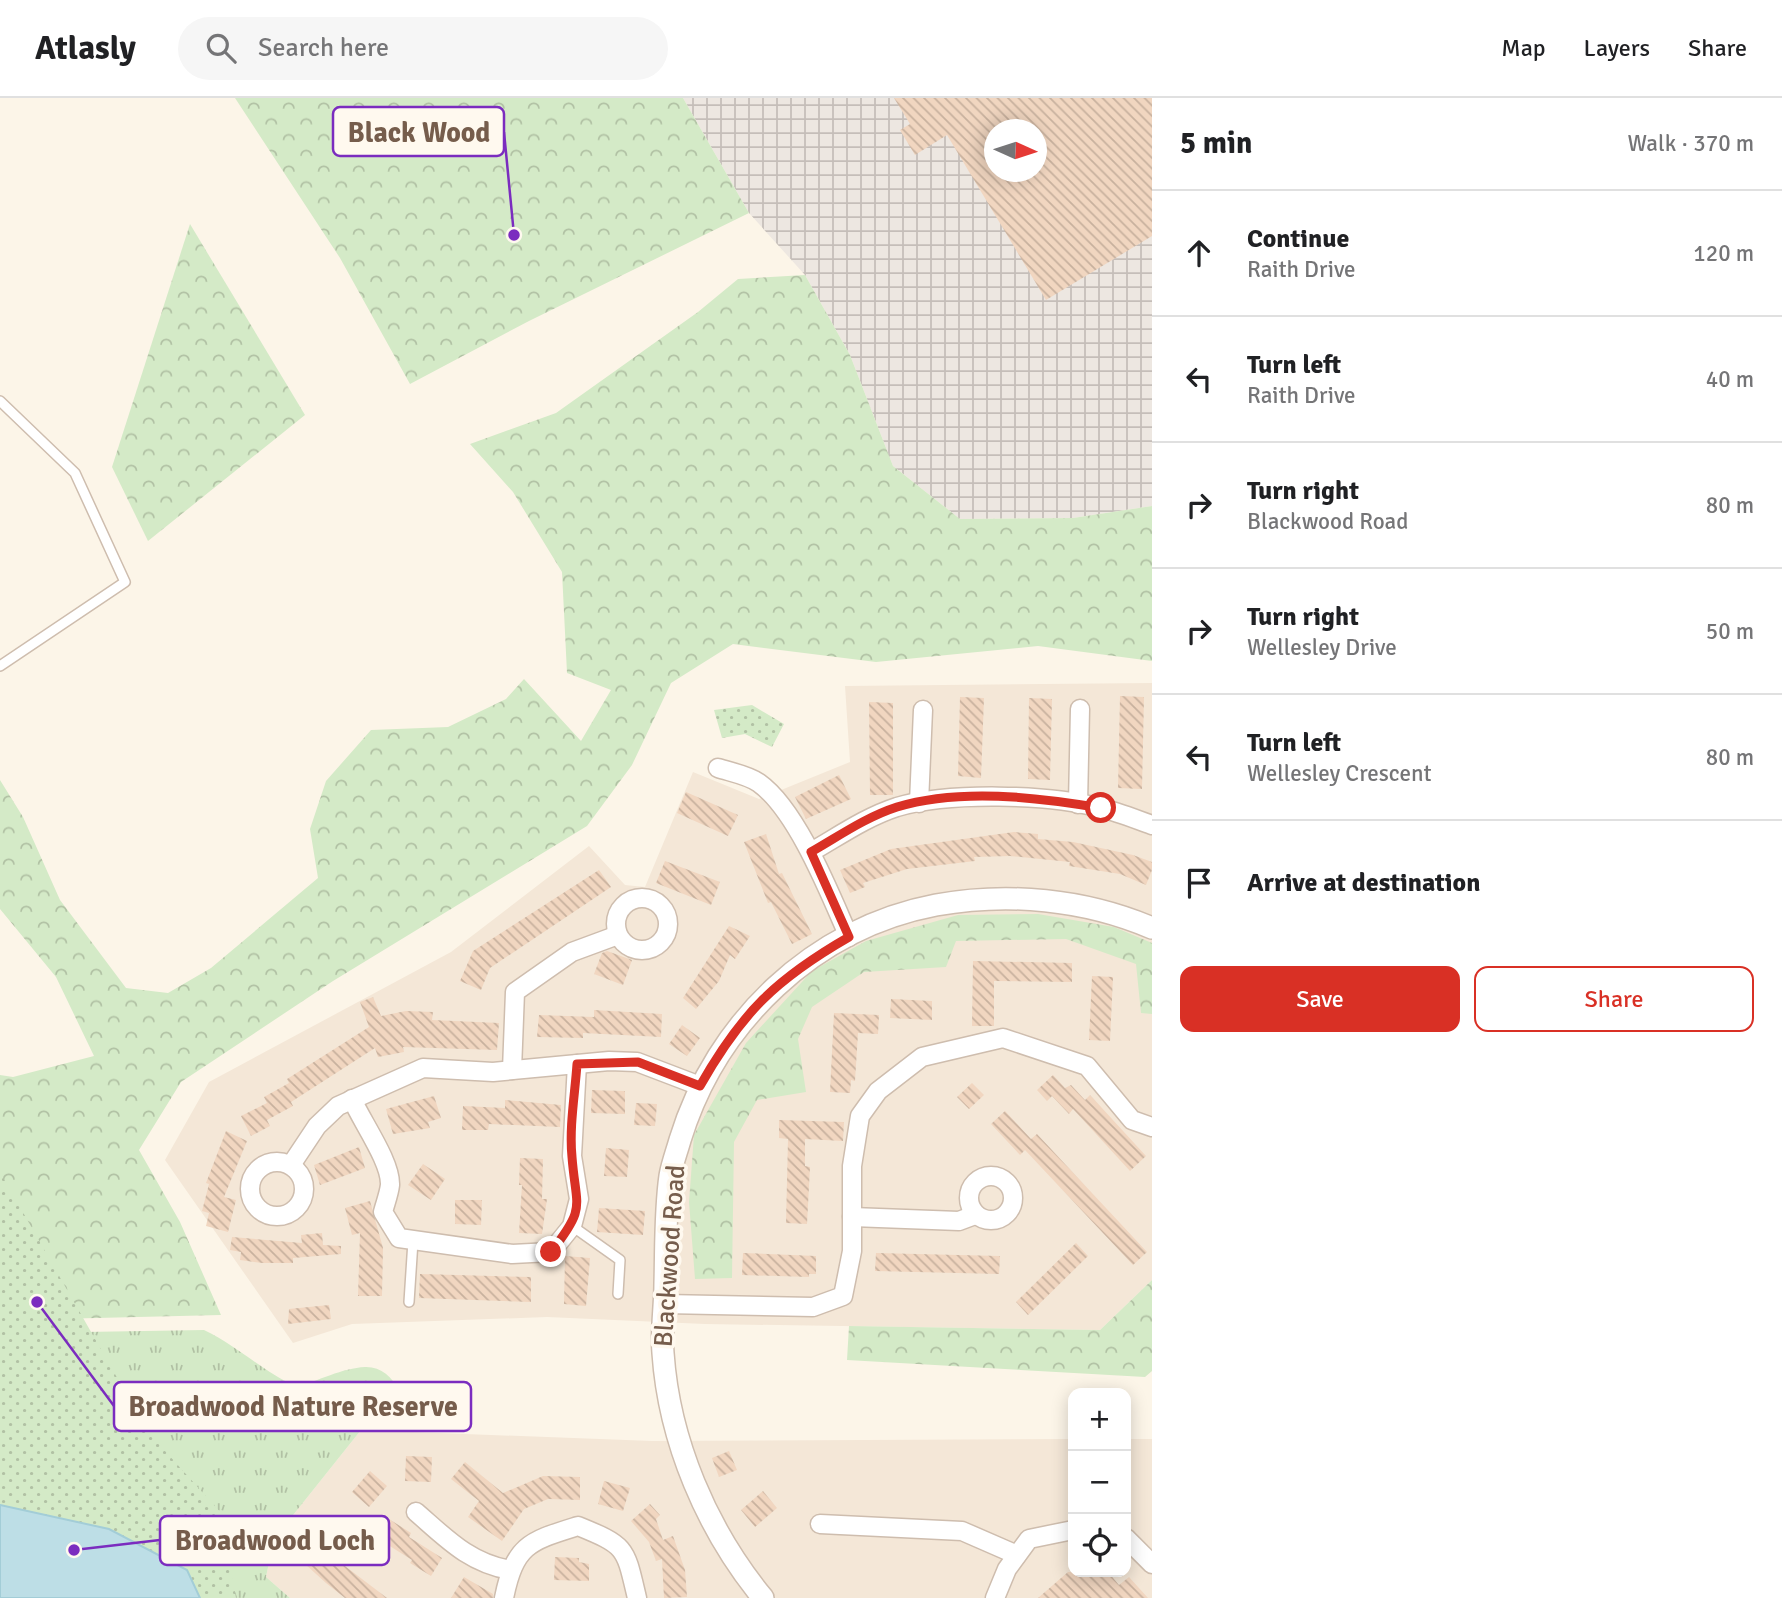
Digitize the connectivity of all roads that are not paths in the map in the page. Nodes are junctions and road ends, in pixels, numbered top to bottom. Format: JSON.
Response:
{"nodes":[{"id":1,"x":0,"y":401,"type":"edge"},
{"id":2,"x":0,"y":666,"type":"edge"},
{"id":3,"x":1080,"y":709,"type":"dead end"},
{"id":4,"x":923,"y":710,"type":"dead end"},
{"id":5,"x":718,"y":768,"type":"dead end"},
{"id":6,"x":919,"y":803,"type":"junction"},
{"id":7,"x":1077,"y":804,"type":"junction"},
{"id":8,"x":1152,"y":825,"type":"edge"},
{"id":9,"x":811,"y":852,"type":"junction"},
{"id":10,"x":1152,"y":928,"type":"edge"},
{"id":11,"x":618,"y":935,"type":"dead end"},
{"id":12,"x":849,"y":937,"type":"junction"},
{"id":13,"x":577,"y":1064,"type":"junction"},
{"id":14,"x":512,"y":1070,"type":"junction"},
{"id":15,"x":700,"y":1086,"type":"junction"},
{"id":16,"x":352,"y":1099,"type":"junction"},
{"id":17,"x":1152,"y":1127,"type":"edge"},
{"id":18,"x":291,"y":1165,"type":"dead end"},
{"id":19,"x":975,"y":1215,"type":"dead end"},
{"id":20,"x":852,"y":1217,"type":"junction"},
{"id":21,"x":572,"y":1226,"type":"junction"},
{"id":22,"x":413,"y":1241,"type":"junction"},
{"id":23,"x":618,"y":1294,"type":"dead end"},
{"id":24,"x":409,"y":1301,"type":"dead end"},
{"id":25,"x":665,"y":1304,"type":"junction"},
{"id":26,"x":416,"y":1512,"type":"dead end"},
{"id":27,"x":820,"y":1524,"type":"dead end"},
{"id":28,"x":1068,"y":1531,"type":"edge"},
{"id":29,"x":1131,"y":1543,"type":"edge"},
{"id":30,"x":1017,"y":1555,"type":"junction"},
{"id":31,"x":1152,"y":1563,"type":"edge"},
{"id":32,"x":510,"y":1570,"type":"junction"},
{"id":33,"x":504,"y":1598,"type":"edge"},
{"id":34,"x":637,"y":1598,"type":"edge"},
{"id":35,"x":763,"y":1598,"type":"edge"},
{"id":36,"x":995,"y":1598,"type":"edge"}],
"edges":[{"from":1,"to":2,"type":"lane"},
{"from":3,"to":7,"type":"street"},
{"from":4,"to":6,"type":"street"},
{"from":5,"to":9,"type":"street"},
{"from":6,"to":7,"type":"street"},
{"from":6,"to":9,"type":"street"},
{"from":7,"to":8,"type":"street"},
{"from":9,"to":12,"type":"street"},
{"from":10,"to":12,"type":"street","name":"Blackwood Road"},
{"from":11,"to":14,"type":"street"},
{"from":12,"to":15,"type":"street","name":"Blackwood Road"},
{"from":13,"to":14,"type":"street"},
{"from":13,"to":15,"type":"street"},
{"from":13,"to":21,"type":"street"},
{"from":14,"to":16,"type":"street"},
{"from":15,"to":25,"type":"street","name":"Blackwood Road"},
{"from":16,"to":18,"type":"street"},
{"from":16,"to":22,"type":"street"},
{"from":17,"to":20,"type":"street"},
{"from":19,"to":20,"type":"street"},
{"from":20,"to":25,"type":"street"},
{"from":21,"to":22,"type":"street"},
{"from":21,"to":23,"type":"lane"},
{"from":22,"to":24,"type":"lane"},
{"from":25,"to":35,"type":"street","name":"Blackwood Road"},
{"from":26,"to":32,"type":"street"},
{"from":27,"to":30,"type":"street"},
{"from":28,"to":30,"type":"street"},
{"from":29,"to":31,"type":"street"},
{"from":30,"to":36,"type":"street"},
{"from":32,"to":33,"type":"street"},
{"from":32,"to":34,"type":"street"}]}
